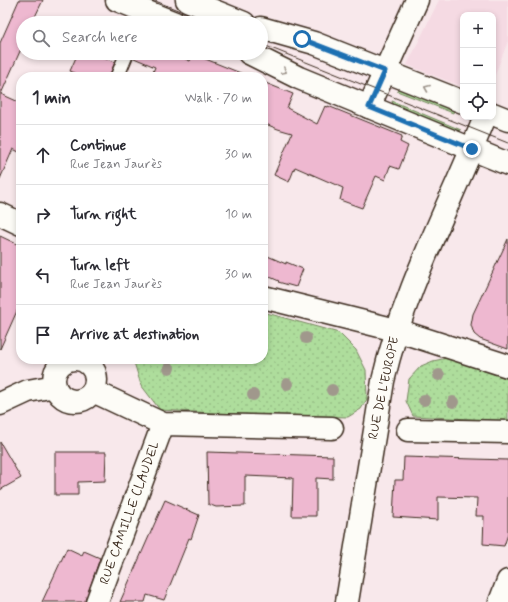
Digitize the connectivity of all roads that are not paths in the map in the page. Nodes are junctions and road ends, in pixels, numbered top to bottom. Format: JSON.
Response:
{"nodes":[{"id":1,"x":117,"y":0,"type":"edge"},
{"id":2,"x":186,"y":0,"type":"edge"},
{"id":3,"x":417,"y":0,"type":"edge"},
{"id":4,"x":141,"y":16,"type":"edge"},
{"id":5,"x":226,"y":16,"type":"edge"},
{"id":6,"x":268,"y":30,"type":"edge"},
{"id":7,"x":124,"y":60,"type":"edge"},
{"id":8,"x":263,"y":60,"type":"edge"},
{"id":9,"x":385,"y":71,"type":"junction"},
{"id":10,"x":119,"y":72,"type":"edge"},
{"id":11,"x":460,"y":101,"type":"edge"},
{"id":12,"x":369,"y":107,"type":"junction"},
{"id":13,"x":496,"y":115,"type":"edge"},
{"id":14,"x":484,"y":120,"type":"edge"},
{"id":15,"x":508,"y":120,"type":"edge"},
{"id":16,"x":472,"y":149,"type":"junction"},
{"id":17,"x":508,"y":164,"type":"edge"},
{"id":18,"x":0,"y":214,"type":"edge"},
{"id":19,"x":16,"y":222,"type":"edge"},
{"id":20,"x":268,"y":298,"type":"edge"},
{"id":21,"x":396,"y":330,"type":"junction"},
{"id":22,"x":62,"y":364,"type":"edge"},
{"id":23,"x":87,"y":364,"type":"edge"},
{"id":24,"x":508,"y":366,"type":"edge"},
{"id":25,"x":54,"y":386,"type":"junction"},
{"id":26,"x":93,"y":390,"type":"junction"},
{"id":27,"x":0,"y":404,"type":"edge"},
{"id":28,"x":163,"y":424,"type":"junction"},
{"id":29,"x":332,"y":428,"type":"dead end"},
{"id":30,"x":408,"y":430,"type":"dead end"},
{"id":31,"x":508,"y":432,"type":"edge"},
{"id":32,"x":508,"y":581,"type":"edge"},
{"id":33,"x":97,"y":602,"type":"edge"},
{"id":34,"x":347,"y":602,"type":"edge"},
{"id":35,"x":500,"y":602,"type":"edge"}],
"edges":[{"from":1,"to":4,"type":"street"},
{"from":2,"to":5,"type":"street"},
{"from":3,"to":9,"type":"street"},
{"from":6,"to":9,"type":"street"},
{"from":7,"to":10,"type":"lane"},
{"from":8,"to":12,"type":"street","one_way":true},
{"from":11,"to":9,"type":"street","one_way":true},
{"from":9,"to":12,"type":"street"},
{"from":12,"to":16,"type":"street"},
{"from":13,"to":15,"type":"street"},
{"from":14,"to":16,"type":"street","name":"RUE DE L'EUROPE"},
{"from":16,"to":17,"type":"street"},
{"from":16,"to":21,"type":"street","name":"RUE DE L'EUROPE"},
{"from":18,"to":19,"type":"street"},
{"from":20,"to":21,"type":"street"},
{"from":21,"to":24,"type":"street"},
{"from":21,"to":34,"type":"street","name":"RUE DE L'EUROPE"},
{"from":22,"to":25,"type":"street"},
{"from":23,"to":26,"type":"street"},
{"from":25,"to":26,"type":"street"},
{"from":25,"to":27,"type":"street"},
{"from":26,"to":28,"type":"street"},
{"from":28,"to":29,"type":"street"},
{"from":28,"to":33,"type":"street","name":"RUE CAMILLE CLAUDEL"},
{"from":30,"to":31,"type":"street"},
{"from":32,"to":35,"type":"street"}]}
